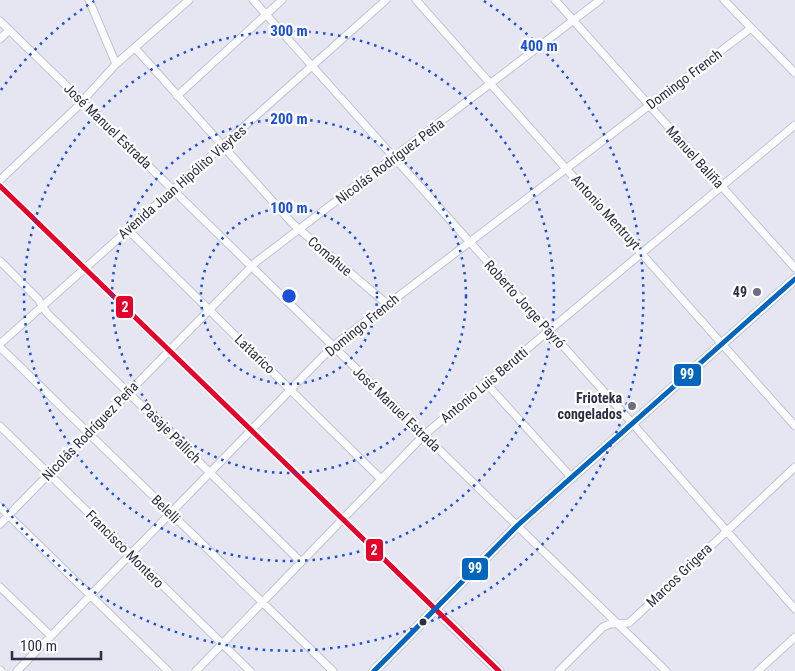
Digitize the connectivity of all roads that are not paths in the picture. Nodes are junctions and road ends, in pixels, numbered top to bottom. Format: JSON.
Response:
{"nodes":[{"id":1,"x":189,"y":0,"type":"edge"},
{"id":2,"x":253,"y":0,"type":"edge"},
{"id":3,"x":282,"y":0,"type":"edge"},
{"id":4,"x":386,"y":0,"type":"edge"},
{"id":5,"x":416,"y":0,"type":"edge"},
{"id":6,"x":555,"y":0,"type":"edge"},
{"id":7,"x":600,"y":0,"type":"edge"},
{"id":8,"x":724,"y":0,"type":"edge"},
{"id":9,"x":91,"y":1,"type":"edge"},
{"id":10,"x":266,"y":15,"type":"junction"},
{"id":11,"x":574,"y":20,"type":"junction"},
{"id":12,"x":0,"y":21,"type":"edge"},
{"id":13,"x":751,"y":28,"type":"junction"},
{"id":14,"x":9,"y":30,"type":"junction"},
{"id":15,"x":0,"y":39,"type":"edge"},
{"id":16,"x":135,"y":48,"type":"junction"},
{"id":17,"x":116,"y":64,"type":"junction"},
{"id":18,"x":312,"y":66,"type":"junction"},
{"id":19,"x":795,"y":73,"type":"edge"},
{"id":20,"x":491,"y":84,"type":"junction"},
{"id":21,"x":177,"y":96,"type":"junction"},
{"id":22,"x":81,"y":101,"type":"junction"},
{"id":23,"x":649,"y":105,"type":"junction"},
{"id":24,"x":795,"y":125,"type":"edge"},
{"id":25,"x":222,"y":147,"type":"junction"},
{"id":26,"x":395,"y":158,"type":"junction"},
{"id":27,"x":567,"y":169,"type":"junction"},
{"id":28,"x":0,"y":180,"type":"edge"},
{"id":29,"x":0,"y":186,"type":"edge"},
{"id":30,"x":722,"y":187,"type":"junction"},
{"id":31,"x":174,"y":189,"type":"junction"},
{"id":32,"x":298,"y":229,"type":"junction"},
{"id":33,"x":128,"y":230,"type":"junction"},
{"id":34,"x":470,"y":243,"type":"junction"},
{"id":35,"x":643,"y":253,"type":"junction"},
{"id":36,"x":0,"y":261,"type":"edge"},
{"id":37,"x":252,"y":265,"type":"junction"},
{"id":38,"x":795,"y":268,"type":"edge"},
{"id":39,"x":84,"y":269,"type":"junction"},
{"id":40,"x":795,"y":279,"type":"edge"},
{"id":41,"x":387,"y":304,"type":"junction"},
{"id":42,"x":42,"y":306,"type":"junction"},
{"id":43,"x":209,"y":309,"type":"junction"},
{"id":44,"x":550,"y":331,"type":"junction"},
{"id":45,"x":722,"y":343,"type":"junction"},
{"id":46,"x":0,"y":346,"type":"edge"},
{"id":47,"x":333,"y":346,"type":"junction"},
{"id":48,"x":168,"y":350,"type":"junction"},
{"id":49,"x":485,"y":382,"type":"junction"},
{"id":50,"x":291,"y":390,"type":"junction"},
{"id":51,"x":128,"y":391,"type":"junction"},
{"id":52,"x":632,"y":423,"type":"junction"},
{"id":53,"x":0,"y":426,"type":"edge"},
{"id":54,"x":795,"y":426,"type":"edge"},
{"id":55,"x":251,"y":430,"type":"junction"},
{"id":56,"x":87,"y":433,"type":"junction"},
{"id":57,"x":424,"y":435,"type":"junction"},
{"id":58,"x":795,"y":467,"type":"edge"},
{"id":59,"x":49,"y":473,"type":"junction"},
{"id":60,"x":211,"y":473,"type":"junction"},
{"id":61,"x":571,"y":477,"type":"junction"},
{"id":62,"x":381,"y":479,"type":"junction"},
{"id":63,"x":0,"y":508,"type":"edge"},
{"id":64,"x":171,"y":514,"type":"junction"},
{"id":65,"x":8,"y":516,"type":"junction"},
{"id":66,"x":342,"y":519,"type":"junction"},
{"id":67,"x":0,"y":524,"type":"edge"},
{"id":68,"x":518,"y":525,"type":"junction"},
{"id":69,"x":726,"y":530,"type":"junction"},
{"id":70,"x":131,"y":555,"type":"junction"},
{"id":71,"x":300,"y":562,"type":"junction"},
{"id":72,"x":0,"y":587,"type":"edge"},
{"id":73,"x":91,"y":596,"type":"junction"},
{"id":74,"x":262,"y":603,"type":"junction"},
{"id":75,"x":435,"y":609,"type":"junction"},
{"id":76,"x":795,"y":609,"type":"edge"},
{"id":77,"x":618,"y":624,"type":"junction"},
{"id":78,"x":51,"y":636,"type":"junction"},
{"id":79,"x":795,"y":637,"type":"edge"},
{"id":80,"x":222,"y":644,"type":"junction"},
{"id":81,"x":659,"y":664,"type":"junction"},
{"id":82,"x":17,"y":671,"type":"edge"},
{"id":83,"x":168,"y":671,"type":"edge"},
{"id":84,"x":196,"y":671,"type":"edge"},
{"id":85,"x":250,"y":671,"type":"edge"},
{"id":86,"x":333,"y":671,"type":"edge"},
{"id":87,"x":374,"y":671,"type":"edge"},
{"id":88,"x":498,"y":671,"type":"edge"},
{"id":89,"x":559,"y":671,"type":"edge"},
{"id":90,"x":652,"y":671,"type":"edge"},
{"id":91,"x":666,"y":671,"type":"edge"},
{"id":92,"x":758,"y":671,"type":"edge"}],
"edges":[{"from":1,"to":16,"type":"street"},
{"from":2,"to":10,"type":"street","name":"Roberto Jorge Payró"},
{"from":3,"to":10,"type":"street"},
{"from":4,"to":18,"type":"street","name":"Avenida Juan Hipólito Vieytes"},
{"from":5,"to":20,"type":"street","name":"Antonio Mentruyt"},
{"from":6,"to":11,"type":"street","name":"Manuel Baliña"},
{"from":7,"to":11,"type":"street","name":"Nicolás Rodríguez Peña"},
{"from":8,"to":13,"type":"street"},
{"from":9,"to":17,"type":"street"},
{"from":10,"to":18,"type":"street","name":"Roberto Jorge Payró"},
{"from":10,"to":21,"type":"street"},
{"from":11,"to":20,"type":"street","name":"Nicolás Rodríguez Peña"},
{"from":11,"to":23,"type":"street","name":"Manuel Baliña"},
{"from":12,"to":14,"type":"street","name":"José Manuel Estrada"},
{"from":13,"to":19,"type":"street"},
{"from":13,"to":23,"type":"street","name":"Domingo French"},
{"from":14,"to":15,"type":"street"},
{"from":14,"to":22,"type":"street","name":"José Manuel Estrada"},
{"from":16,"to":17,"type":"street"},
{"from":16,"to":21,"type":"street","name":"Comahue"},
{"from":17,"to":22,"type":"street"},
{"from":18,"to":25,"type":"street","name":"Avenida Juan Hipólito Vieytes"},
{"from":18,"to":26,"type":"street","name":"Roberto Jorge Payró"},
{"from":20,"to":26,"type":"street","name":"Nicolás Rodríguez Peña"},
{"from":20,"to":27,"type":"street","name":"Antonio Mentruyt"},
{"from":21,"to":25,"type":"street","name":"Comahue"},
{"from":22,"to":28,"type":"street"},
{"from":22,"to":31,"type":"street","name":"José Manuel Estrada"},
{"from":23,"to":27,"type":"street","name":"Domingo French"},
{"from":23,"to":30,"type":"street","name":"Manuel Baliña"},
{"from":24,"to":30,"type":"street","name":"Antonio Luis Berutti"},
{"from":25,"to":31,"type":"street","name":"Avenida Juan Hipólito Vieytes"},
{"from":25,"to":32,"type":"street","name":"Comahue"},
{"from":26,"to":32,"type":"street","name":"Nicolás Rodríguez Peña"},
{"from":26,"to":34,"type":"street","name":"Roberto Jorge Payró"},
{"from":27,"to":34,"type":"street","name":"Domingo French"},
{"from":27,"to":35,"type":"street","name":"Antonio Mentruyt"},
{"from":29,"to":39,"type":"street"},
{"from":30,"to":35,"type":"street","name":"Antonio Luis Berutti"},
{"from":30,"to":38,"type":"street","name":"Manuel Baliña"},
{"from":31,"to":33,"type":"street","name":"Avenida Juan Hipólito Vieytes"},
{"from":31,"to":37,"type":"street","name":"José Manuel Estrada"},
{"from":32,"to":37,"type":"street","name":"Nicolás Rodríguez Peña"},
{"from":32,"to":41,"type":"street","name":"Comahue"},
{"from":33,"to":39,"type":"street","name":"Avenida Juan Hipólito Vieytes"},
{"from":33,"to":43,"type":"street","name":"Lattarico"},
{"from":34,"to":41,"type":"street","name":"Domingo French"},
{"from":34,"to":44,"type":"street","name":"Roberto Jorge Payró"},
{"from":35,"to":44,"type":"street","name":"Antonio Luis Berutti"},
{"from":35,"to":45,"type":"street","name":"Antonio Mentruyt"},
{"from":36,"to":42,"type":"street","name":"Pasaje Pallich"},
{"from":37,"to":43,"type":"street","name":"Nicolás Rodríguez Peña"},
{"from":37,"to":47,"type":"street","name":"José Manuel Estrada"},
{"from":39,"to":42,"type":"street","name":"Avenida Juan Hipólito Vieytes"},
{"from":39,"to":48,"type":"street"},
{"from":40,"to":45,"type":"main road"},
{"from":41,"to":47,"type":"street","name":"Domingo French"},
{"from":42,"to":46,"type":"street","name":"Avenida Juan Hipólito Vieytes"},
{"from":42,"to":51,"type":"street","name":"Pasaje Pallich"},
{"from":43,"to":48,"type":"street","name":"Nicolás Rodríguez Peña"},
{"from":43,"to":50,"type":"street","name":"Lattarico"},
{"from":44,"to":49,"type":"street","name":"Antonio Luis Berutti"},
{"from":44,"to":52,"type":"street","name":"Roberto Jorge Payró"},
{"from":45,"to":52,"type":"main road"},
{"from":45,"to":54,"type":"street","name":"Antonio Mentruyt"},
{"from":46,"to":56,"type":"street","name":"Belelli"},
{"from":47,"to":50,"type":"street","name":"Domingo French"},
{"from":47,"to":57,"type":"street","name":"José Manuel Estrada"},
{"from":48,"to":51,"type":"street","name":"Nicolás Rodríguez Peña"},
{"from":48,"to":55,"type":"street"},
{"from":49,"to":57,"type":"street","name":"Antonio Luis Berutti"},
{"from":49,"to":61,"type":"street"},
{"from":50,"to":55,"type":"street","name":"Domingo French"},
{"from":50,"to":62,"type":"street","name":"Lattarico"},
{"from":51,"to":56,"type":"street","name":"Nicolás Rodríguez Peña"},
{"from":51,"to":60,"type":"street","name":"Pasaje Pallich"},
{"from":52,"to":61,"type":"main road"},
{"from":52,"to":69,"type":"street","name":"Roberto Jorge Payró"},
{"from":53,"to":59,"type":"street","name":"Francisco Montero"},
{"from":55,"to":60,"type":"street","name":"Domingo French"},
{"from":55,"to":66,"type":"street"},
{"from":56,"to":59,"type":"street","name":"Nicolás Rodríguez Peña"},
{"from":56,"to":64,"type":"street","name":"Belelli"},
{"from":57,"to":62,"type":"street","name":"Antonio Luis Berutti"},
{"from":57,"to":68,"type":"street","name":"José Manuel Estrada"},
{"from":58,"to":69,"type":"street","name":"Marcos Grigera"},
{"from":59,"to":65,"type":"street","name":"Nicolás Rodríguez Peña"},
{"from":59,"to":70,"type":"street","name":"Francisco Montero"},
{"from":60,"to":64,"type":"street","name":"Domingo French"},
{"from":60,"to":71,"type":"street","name":"Pasaje Pallich"},
{"from":61,"to":68,"type":"main road"},
{"from":62,"to":66,"type":"street","name":"Antonio Luis Berutti"},
{"from":63,"to":65,"type":"street"},
{"from":64,"to":70,"type":"street","name":"Domingo French"},
{"from":64,"to":74,"type":"street","name":"Belelli"},
{"from":65,"to":67,"type":"street","name":"Nicolás Rodríguez Peña"},
{"from":65,"to":73,"type":"street"},
{"from":66,"to":71,"type":"street","name":"Antonio Luis Berutti"},
{"from":66,"to":75,"type":"street"},
{"from":68,"to":75,"type":"main road"},
{"from":68,"to":77,"type":"street","name":"José Manuel Estrada"},
{"from":69,"to":76,"type":"street","name":"Roberto Jorge Payró"},
{"from":69,"to":77,"type":"street","name":"Marcos Grigera"},
{"from":70,"to":73,"type":"street","name":"Domingo French"},
{"from":70,"to":80,"type":"street","name":"Francisco Montero"},
{"from":71,"to":74,"type":"street","name":"Antonio Luis Berutti"},
{"from":72,"to":78,"type":"street"},
{"from":73,"to":78,"type":"street","name":"Domingo French"},
{"from":73,"to":83,"type":"street"},
{"from":74,"to":80,"type":"street","name":"Antonio Luis Berutti"},
{"from":74,"to":86,"type":"street","name":"Belelli"},
{"from":75,"to":87,"type":"main road"},
{"from":75,"to":88,"type":"main road"},
{"from":77,"to":81,"type":"street","name":"José Manuel Estrada"},
{"from":77,"to":89,"type":"street","name":"Marcos Grigera"},
{"from":78,"to":82,"type":"street","name":"Domingo French"},
{"from":79,"to":92,"type":"street"},
{"from":80,"to":84,"type":"street","name":"Antonio Luis Berutti"},
{"from":80,"to":85,"type":"street","name":"Francisco Montero"},
{"from":81,"to":90,"type":"street"},
{"from":81,"to":91,"type":"street","name":"José Manuel Estrada"}]}
